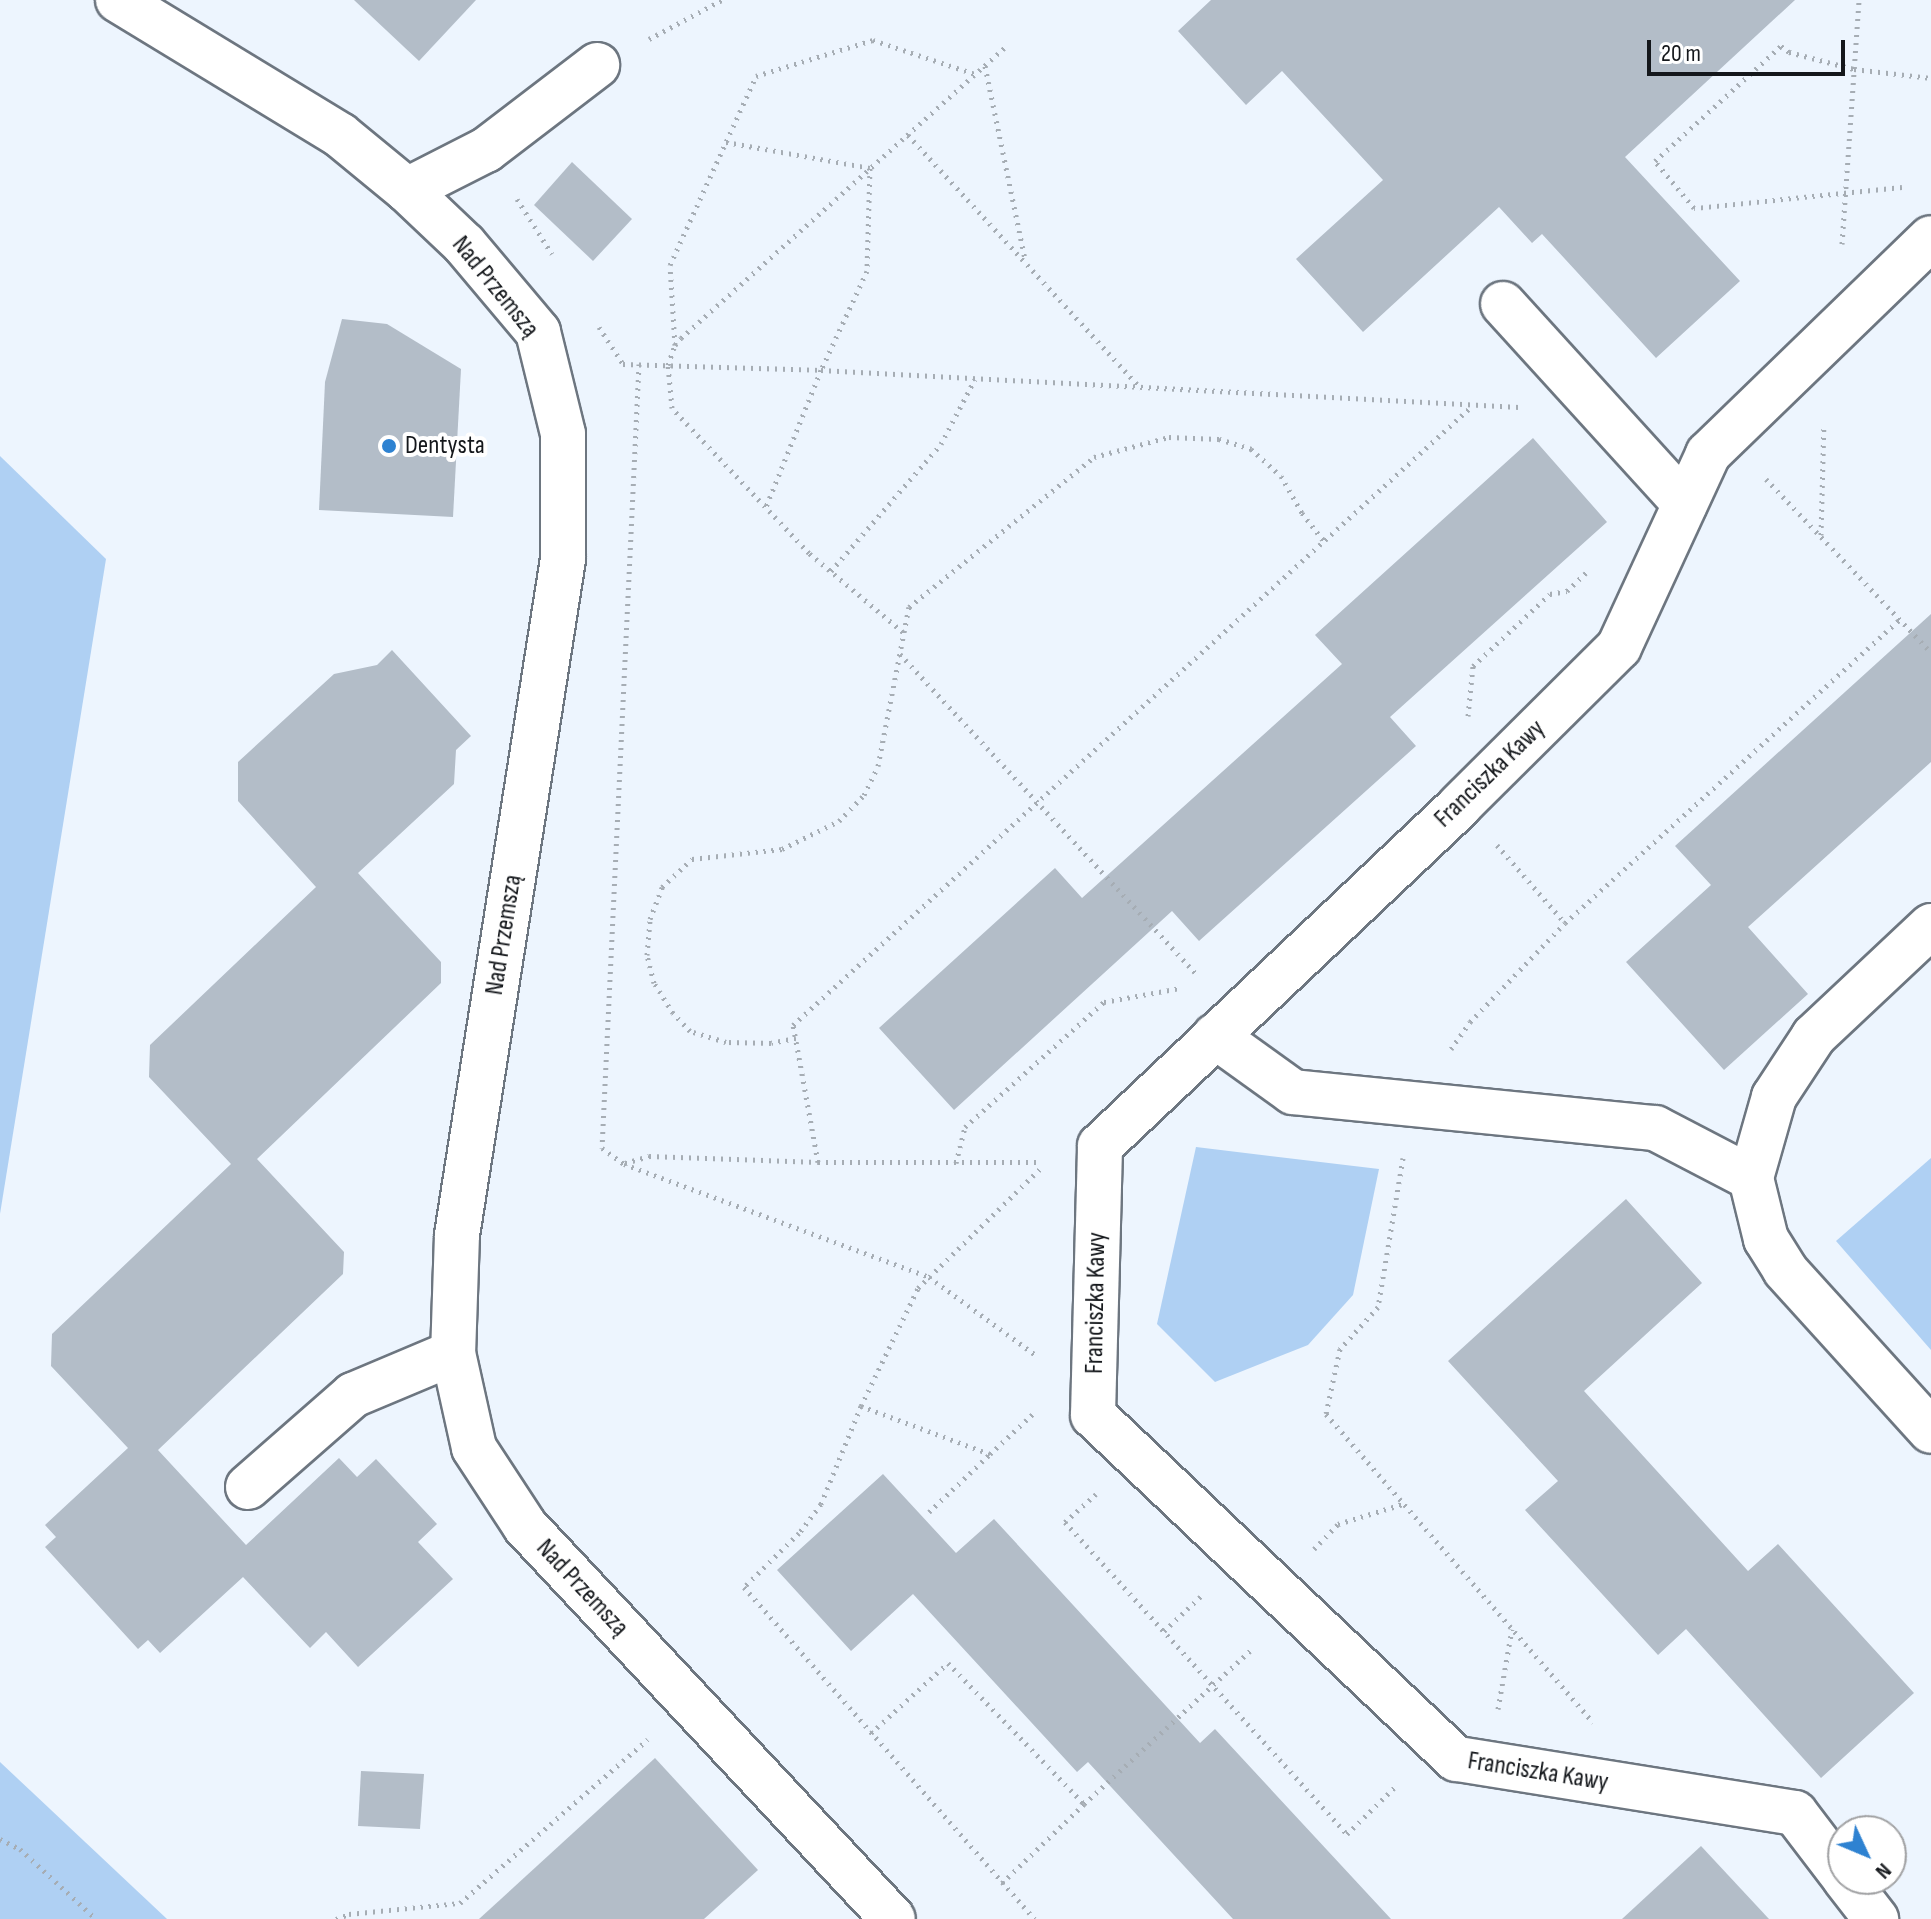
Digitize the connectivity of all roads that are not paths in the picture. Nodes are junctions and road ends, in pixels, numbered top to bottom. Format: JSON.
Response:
{"nodes":[{"id":1,"x":118,"y":0,"type":"edge"},
{"id":2,"x":597,"y":65,"type":"road end"},
{"id":3,"x":407,"y":190,"type":"junction"},
{"id":4,"x":1931,"y":238,"type":"edge"},
{"id":5,"x":1503,"y":304,"type":"dead end"},
{"id":6,"x":1685,"y":504,"type":"junction"},
{"id":7,"x":1931,"y":926,"type":"edge"},
{"id":8,"x":1225,"y":1026,"type":"junction"},
{"id":9,"x":1751,"y":1178,"type":"junction"},
{"id":10,"x":453,"y":1353,"type":"junction"},
{"id":11,"x":1931,"y":1431,"type":"edge"},
{"id":12,"x":248,"y":1487,"type":"dead end"},
{"id":13,"x":1827,"y":1855,"type":"edge"},
{"id":14,"x":1858,"y":1895,"type":"edge"},
{"id":15,"x":893,"y":1919,"type":"edge"},
{"id":16,"x":1876,"y":1919,"type":"edge"}],
"edges":[{"from":1,"to":3,"type":"street","name":"Nad Przemszą"},
{"from":2,"to":3,"type":"street"},
{"from":3,"to":10,"type":"street","name":"Nad Przemszą"},
{"from":4,"to":6,"type":"street","name":"Franciszka Kawy"},
{"from":5,"to":6,"type":"street"},
{"from":6,"to":8,"type":"street","name":"Franciszka Kawy"},
{"from":7,"to":9,"type":"street"},
{"from":8,"to":9,"type":"street"},
{"from":8,"to":13,"type":"street","name":"Franciszka Kawy"},
{"from":9,"to":11,"type":"street"},
{"from":10,"to":12,"type":"street"},
{"from":10,"to":15,"type":"street","name":"Nad Przemszą"},
{"from":14,"to":16,"type":"street","name":"Franciszka Kawy"}]}
